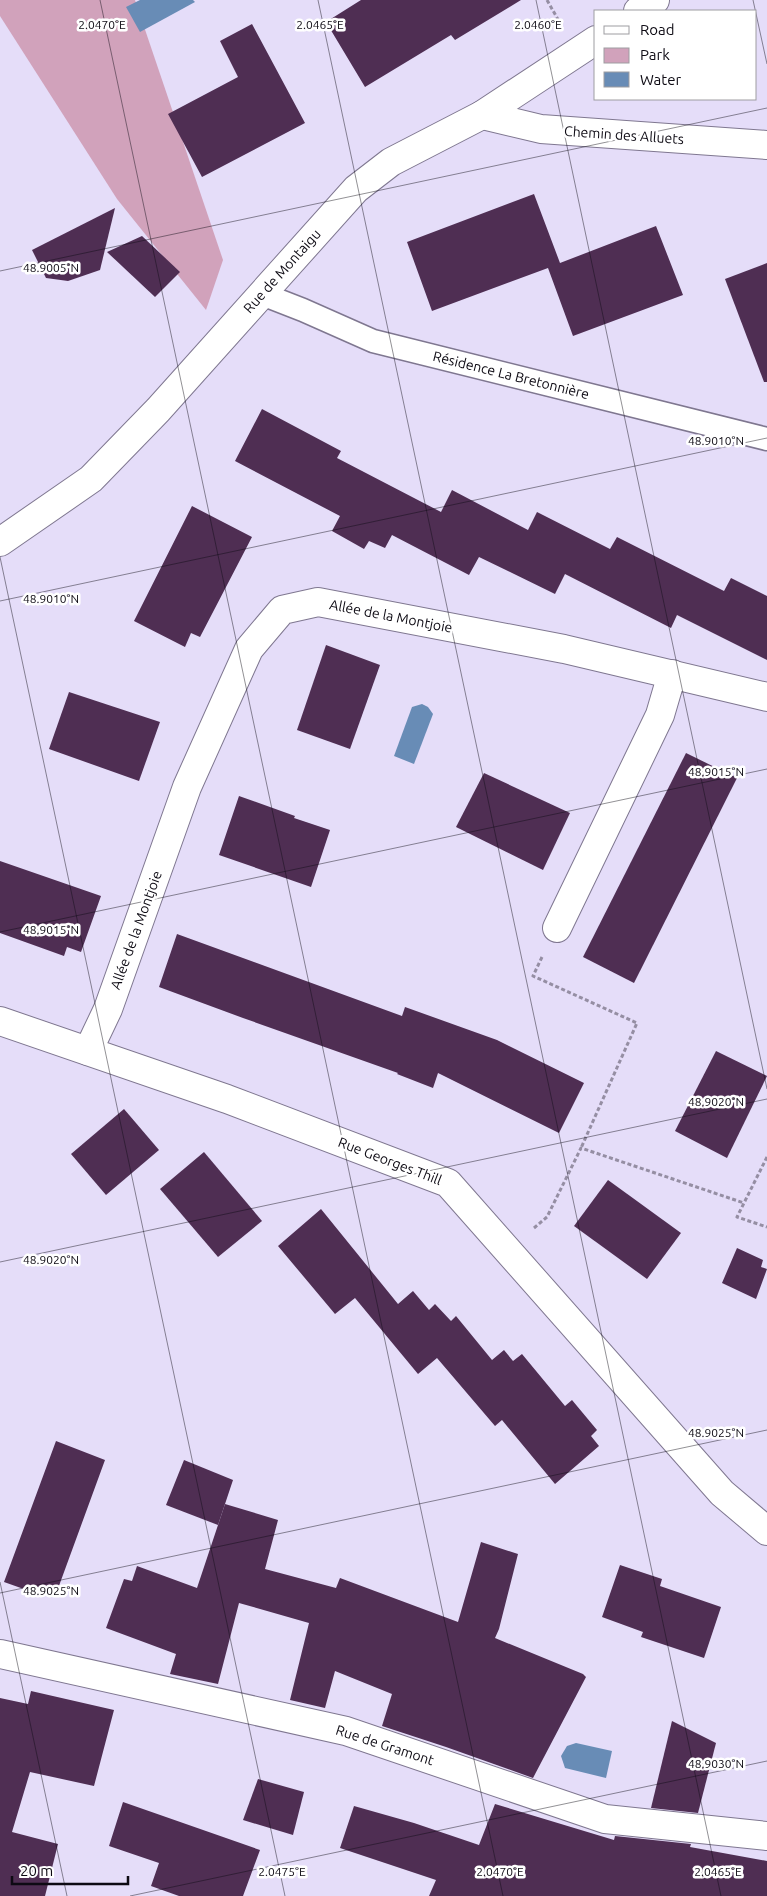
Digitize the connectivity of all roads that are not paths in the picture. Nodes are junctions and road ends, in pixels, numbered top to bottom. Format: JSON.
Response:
{"nodes":[{"id":1,"x":655,"y":0,"type":"edge"},
{"id":2,"x":640,"y":10,"type":"edge"},
{"id":3,"x":594,"y":41,"type":"edge"},
{"id":4,"x":482,"y":115,"type":"junction"},
{"id":5,"x":767,"y":145,"type":"edge"},
{"id":6,"x":262,"y":294,"type":"junction"},
{"id":7,"x":767,"y":438,"type":"edge"},
{"id":8,"x":1,"y":535,"type":"edge"},
{"id":9,"x":672,"y":674,"type":"junction"},
{"id":10,"x":767,"y":697,"type":"edge"},
{"id":11,"x":557,"y":928,"type":"road end"},
{"id":12,"x":0,"y":1021,"type":"edge"},
{"id":13,"x":88,"y":1051,"type":"junction"},
{"id":14,"x":767,"y":1531,"type":"edge"},
{"id":15,"x":0,"y":1654,"type":"edge"},
{"id":16,"x":767,"y":1836,"type":"edge"}],
"edges":[{"from":1,"to":2,"type":"street"},
{"from":3,"to":4,"type":"street","name":"Rue de Montaigu"},
{"from":4,"to":5,"type":"street","name":"Chemin des Alluets"},
{"from":4,"to":6,"type":"street","name":"Rue de Montaigu"},
{"from":6,"to":7,"type":"lane","name":"Résidence La Bretonnière"},
{"from":6,"to":8,"type":"street","name":"Rue de Montaigu"},
{"from":9,"to":10,"type":"street","name":"Allée de la Montjoie"},
{"from":9,"to":11,"type":"street"},
{"from":9,"to":13,"type":"street","name":"Allée de la Montjoie"},
{"from":12,"to":13,"type":"street","name":"Rue Georges Thill"},
{"from":13,"to":14,"type":"street","name":"Rue Georges Thill"},
{"from":15,"to":16,"type":"street","name":"Rue de Gramont"}]}
